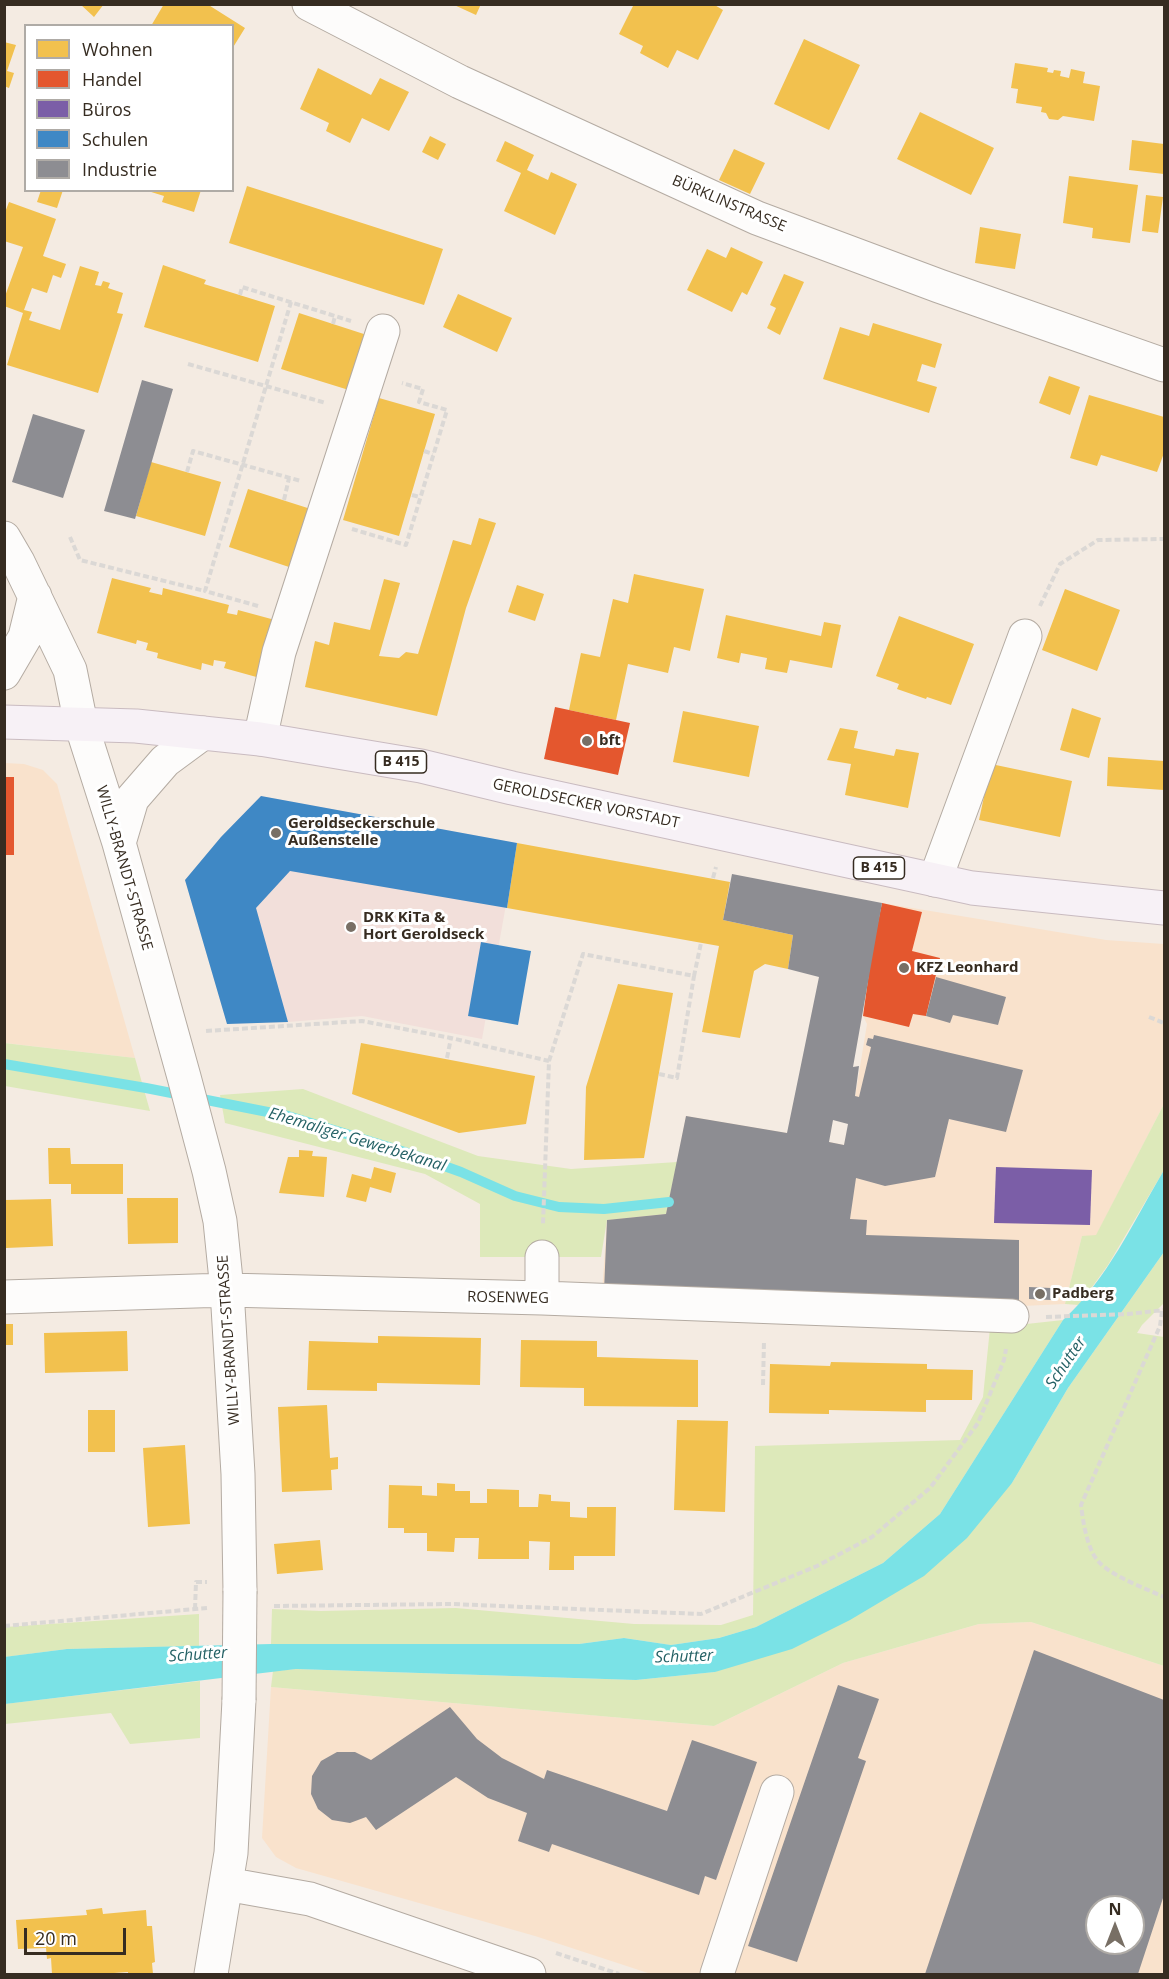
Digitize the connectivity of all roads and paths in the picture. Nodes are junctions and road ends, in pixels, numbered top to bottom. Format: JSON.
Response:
{"nodes":[{"id":1,"x":309,"y":4,"type":"edge"},
{"id":2,"x":240,"y":295,"type":"dead end"},
{"id":3,"x":291,"y":302,"type":"junction"},
{"id":4,"x":335,"y":316,"type":"junction"},
{"id":5,"x":333,"y":324,"type":"dead end"},
{"id":6,"x":383,"y":331,"type":"joint"},
{"id":7,"x":188,"y":364,"type":"dead end"},
{"id":8,"x":1164,"y":365,"type":"edge"},
{"id":9,"x":369,"y":374,"type":"junction"},
{"id":10,"x":266,"y":386,"type":"junction"},
{"id":11,"x":357,"y":412,"type":"junction"},
{"id":12,"x":424,"y":451,"type":"dead end"},
{"id":13,"x":433,"y":454,"type":"junction"},
{"id":14,"x":243,"y":465,"type":"junction"},
{"id":15,"x":187,"y":472,"type":"dead end"},
{"id":16,"x":289,"y":478,"type":"junction"},
{"id":17,"x":333,"y":490,"type":"junction"},
{"id":18,"x":412,"y":495,"type":"dead end"},
{"id":19,"x":420,"y":496,"type":"junction"},
{"id":20,"x":284,"y":500,"type":"dead end"},
{"id":21,"x":323,"y":520,"type":"junction"},
{"id":22,"x":70,"y":537,"type":"dead end"},
{"id":23,"x":4,"y":538,"type":"edge"},
{"id":24,"x":1164,"y":539,"type":"edge"},
{"id":25,"x":205,"y":591,"type":"junction"},
{"id":26,"x":35,"y":596,"type":"junction"},
{"id":27,"x":291,"y":616,"type":"junction"},
{"id":28,"x":1025,"y":636,"type":"joint"},
{"id":29,"x":4,"y":673,"type":"edge"},
{"id":30,"x":4,"y":722,"type":"edge"},
{"id":31,"x":81,"y":724,"type":"junction"},
{"id":32,"x":203,"y":733,"type":"junction"},
{"id":33,"x":260,"y":739,"type":"junction"},
{"id":34,"x":119,"y":843,"type":"junction"},
{"id":35,"x":935,"y":880,"type":"junction"},
{"id":36,"x":1164,"y":908,"type":"edge"},
{"id":37,"x":701,"y":942,"type":"dead end"},
{"id":38,"x":694,"y":976,"type":"junction"},
{"id":39,"x":1149,"y":1017,"type":"dead end"},
{"id":40,"x":1164,"y":1023,"type":"edge"},
{"id":41,"x":172,"y":1033,"type":"junction"},
{"id":42,"x":451,"y":1038,"type":"junction"},
{"id":43,"x":447,"y":1058,"type":"dead end"},
{"id":44,"x":549,"y":1061,"type":"junction"},
{"id":45,"x":658,"y":1074,"type":"dead end"},
{"id":46,"x":544,"y":1219,"type":"dead end"},
{"id":47,"x":542,"y":1257,"type":"dead end"},
{"id":48,"x":227,"y":1290,"type":"junction"},
{"id":49,"x":4,"y":1297,"type":"edge"},
{"id":50,"x":542,"y":1298,"type":"junction"},
{"id":51,"x":765,"y":1307,"type":"junction"},
{"id":52,"x":1163,"y":1310,"type":"edge"},
{"id":53,"x":1012,"y":1316,"type":"joint"},
{"id":54,"x":1060,"y":1317,"type":"dead end"},
{"id":55,"x":763,"y":1385,"type":"dead end"},
{"id":56,"x":196,"y":1582,"type":"dead end"},
{"id":57,"x":1164,"y":1597,"type":"edge"},
{"id":58,"x":271,"y":1605,"type":"dead end"},
{"id":59,"x":4,"y":1626,"type":"edge"},
{"id":60,"x":777,"y":1792,"type":"dead end"},
{"id":61,"x":226,"y":1884,"type":"junction"},
{"id":62,"x":212,"y":1974,"type":"edge"},
{"id":63,"x":529,"y":1974,"type":"edge"},
{"id":64,"x":717,"y":1974,"type":"edge"}],
"edges":[{"from":1,"to":8,"type":"street","name":"BÜRKLINSTRASSE"},
{"from":2,"to":3,"type":"path"},
{"from":3,"to":4,"type":"path"},
{"from":3,"to":10,"type":"path"},
{"from":4,"to":5,"type":"path"},
{"from":4,"to":6,"type":"path"},
{"from":6,"to":9,"type":"street"},
{"from":7,"to":10,"type":"path"},
{"from":9,"to":11,"type":"street"},
{"from":9,"to":13,"type":"path"},
{"from":10,"to":11,"type":"path"},
{"from":10,"to":14,"type":"path"},
{"from":11,"to":17,"type":"street"},
{"from":12,"to":13,"type":"path"},
{"from":13,"to":19,"type":"path"},
{"from":14,"to":15,"type":"path"},
{"from":14,"to":16,"type":"path"},
{"from":14,"to":25,"type":"path"},
{"from":16,"to":17,"type":"path"},
{"from":16,"to":20,"type":"path"},
{"from":17,"to":21,"type":"street"},
{"from":18,"to":19,"type":"path"},
{"from":19,"to":21,"type":"path"},
{"from":21,"to":27,"type":"street"},
{"from":22,"to":25,"type":"path"},
{"from":23,"to":26,"type":"street","name":"WILLY-BRANDT-STRASSE"},
{"from":24,"to":28,"type":"path"},
{"from":25,"to":27,"type":"path"},
{"from":26,"to":29,"type":"street"},
{"from":26,"to":31,"type":"street","name":"WILLY-BRANDT-STRASSE"},
{"from":27,"to":33,"type":"street"},
{"from":28,"to":35,"type":"street"},
{"from":30,"to":31,"type":"main road","name":"GEROLDSECKER VORSTADT","number":"B 415"},
{"from":31,"to":32,"type":"main road","name":"GEROLDSECKER VORSTADT","number":"B 415"},
{"from":31,"to":34,"type":"street","name":"WILLY-BRANDT-STRASSE"},
{"from":32,"to":33,"type":"main road","name":"GEROLDSECKER VORSTADT","number":"B 415"},
{"from":32,"to":34,"type":"street"},
{"from":33,"to":35,"type":"main road","name":"GEROLDSECKER VORSTADT","number":"B 415"},
{"from":34,"to":41,"type":"street","name":"WILLY-BRANDT-STRASSE"},
{"from":35,"to":36,"type":"main road","name":"GEROLDSECKER VORSTADT","number":"B 415"},
{"from":37,"to":38,"type":"path"},
{"from":38,"to":44,"type":"path"},
{"from":38,"to":45,"type":"path"},
{"from":39,"to":40,"type":"path"},
{"from":41,"to":42,"type":"path"},
{"from":41,"to":48,"type":"street","name":"WILLY-BRANDT-STRASSE"},
{"from":42,"to":43,"type":"path"},
{"from":42,"to":44,"type":"path"},
{"from":44,"to":46,"type":"path"},
{"from":47,"to":50,"type":"street"},
{"from":48,"to":49,"type":"street","name":"ROSENWEG"},
{"from":48,"to":50,"type":"street","name":"ROSENWEG"},
{"from":48,"to":61,"type":"street","name":"WILLY-BRANDT-STRASSE","bridge":true},
{"from":50,"to":51,"type":"street","name":"ROSENWEG"},
{"from":51,"to":53,"type":"street","name":"ROSENWEG"},
{"from":51,"to":55,"type":"path"},
{"from":52,"to":54,"type":"path"},
{"from":52,"to":57,"type":"path"},
{"from":53,"to":58,"type":"path"},
{"from":56,"to":59,"type":"path"},
{"from":60,"to":64,"type":"street"},
{"from":61,"to":62,"type":"street","name":"WILLY-BRANDT-STRASSE"},
{"from":61,"to":63,"type":"street"}]}
